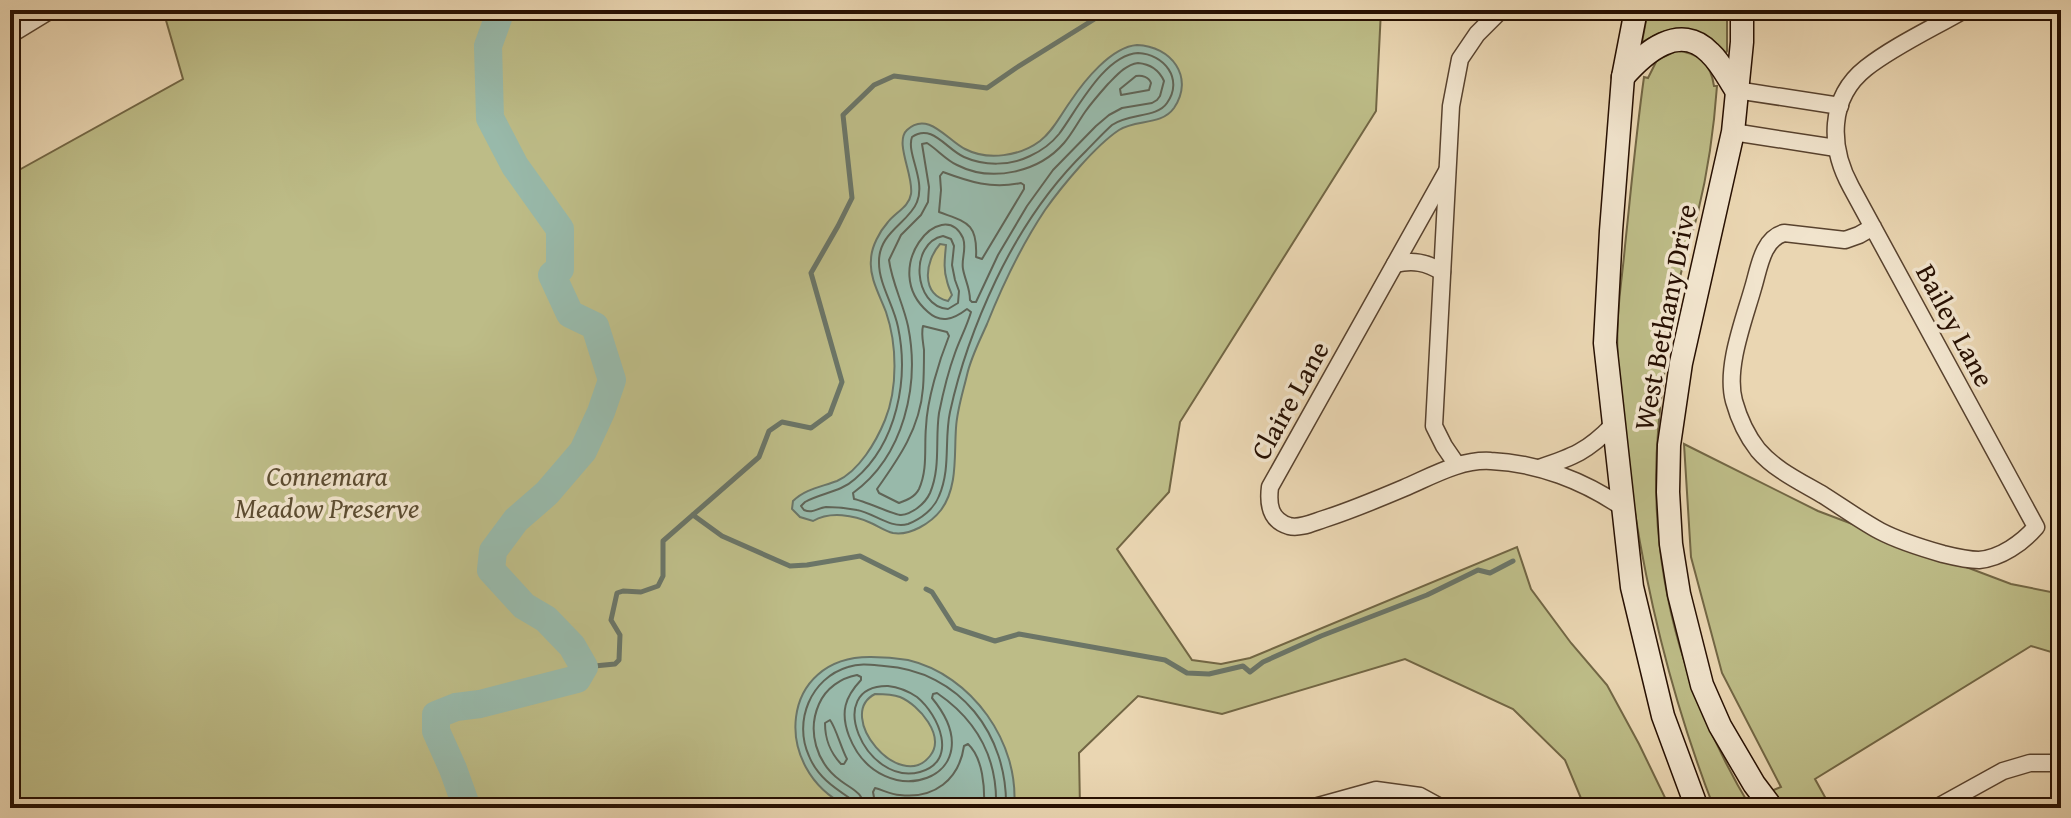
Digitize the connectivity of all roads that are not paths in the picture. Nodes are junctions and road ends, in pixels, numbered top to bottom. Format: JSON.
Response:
{"nodes":[{"id":1,"x":51,"y":10,"type":"edge"},
{"id":2,"x":1498,"y":10,"type":"edge"},
{"id":3,"x":1636,"y":10,"type":"edge"},
{"id":4,"x":1742,"y":10,"type":"edge"},
{"id":5,"x":1964,"y":10,"type":"edge"},
{"id":6,"x":10,"y":35,"type":"edge"},
{"id":7,"x":1623,"y":77,"type":"junction"},
{"id":8,"x":1736,"y":90,"type":"junction"},
{"id":9,"x":1840,"y":106,"type":"junction"},
{"id":10,"x":1733,"y":132,"type":"junction"},
{"id":11,"x":1836,"y":148,"type":"junction"},
{"id":12,"x":1447,"y":171,"type":"junction"},
{"id":13,"x":1873,"y":227,"type":"junction"},
{"id":14,"x":1395,"y":264,"type":"junction"},
{"id":15,"x":1442,"y":272,"type":"junction"},
{"id":16,"x":1613,"y":425,"type":"junction"},
{"id":17,"x":1457,"y":465,"type":"junction"},
{"id":18,"x":1539,"y":468,"type":"junction"},
{"id":19,"x":1622,"y":507,"type":"junction"},
{"id":20,"x":2061,"y":763,"type":"edge"},
{"id":21,"x":1311,"y":808,"type":"edge"},
{"id":22,"x":1442,"y":808,"type":"edge"},
{"id":23,"x":1697,"y":808,"type":"edge"},
{"id":24,"x":1772,"y":808,"type":"edge"},
{"id":25,"x":1936,"y":808,"type":"edge"}],
"edges":[{"from":1,"to":6,"type":"street"},
{"from":2,"to":12,"type":"street","name":"Claire Lane"},
{"from":3,"to":7,"type":"main road","name":"West Bethany Drive"},
{"from":4,"to":8,"type":"main road","name":"West Bethany Drive"},
{"from":5,"to":9,"type":"street","name":"Bailey Lane"},
{"from":7,"to":8,"type":"main road"},
{"from":7,"to":16,"type":"main road","name":"West Bethany Drive"},
{"from":8,"to":9,"type":"street"},
{"from":8,"to":10,"type":"main road","name":"West Bethany Drive"},
{"from":9,"to":11,"type":"street","name":"Bailey Lane"},
{"from":10,"to":11,"type":"street"},
{"from":10,"to":24,"type":"main road","name":"West Bethany Drive"},
{"from":11,"to":13,"type":"street","name":"Bailey Lane"},
{"from":12,"to":14,"type":"street","name":"Claire Lane"},
{"from":12,"to":15,"type":"street","name":"Claire Lane"},
{"from":13,"to":13,"type":"street","name":"Bailey Lane"},
{"from":14,"to":15,"type":"street"},
{"from":14,"to":17,"type":"street","name":"Claire Lane"},
{"from":15,"to":17,"type":"street","name":"Claire Lane"},
{"from":16,"to":18,"type":"street","name":"Claire Lane"},
{"from":16,"to":19,"type":"main road","name":"West Bethany Drive"},
{"from":17,"to":18,"type":"street","name":"Claire Lane"},
{"from":18,"to":19,"type":"street","name":"Claire Lane"},
{"from":19,"to":23,"type":"main road","name":"West Bethany Drive"},
{"from":20,"to":25,"type":"street"},
{"from":21,"to":22,"type":"street"}]}
